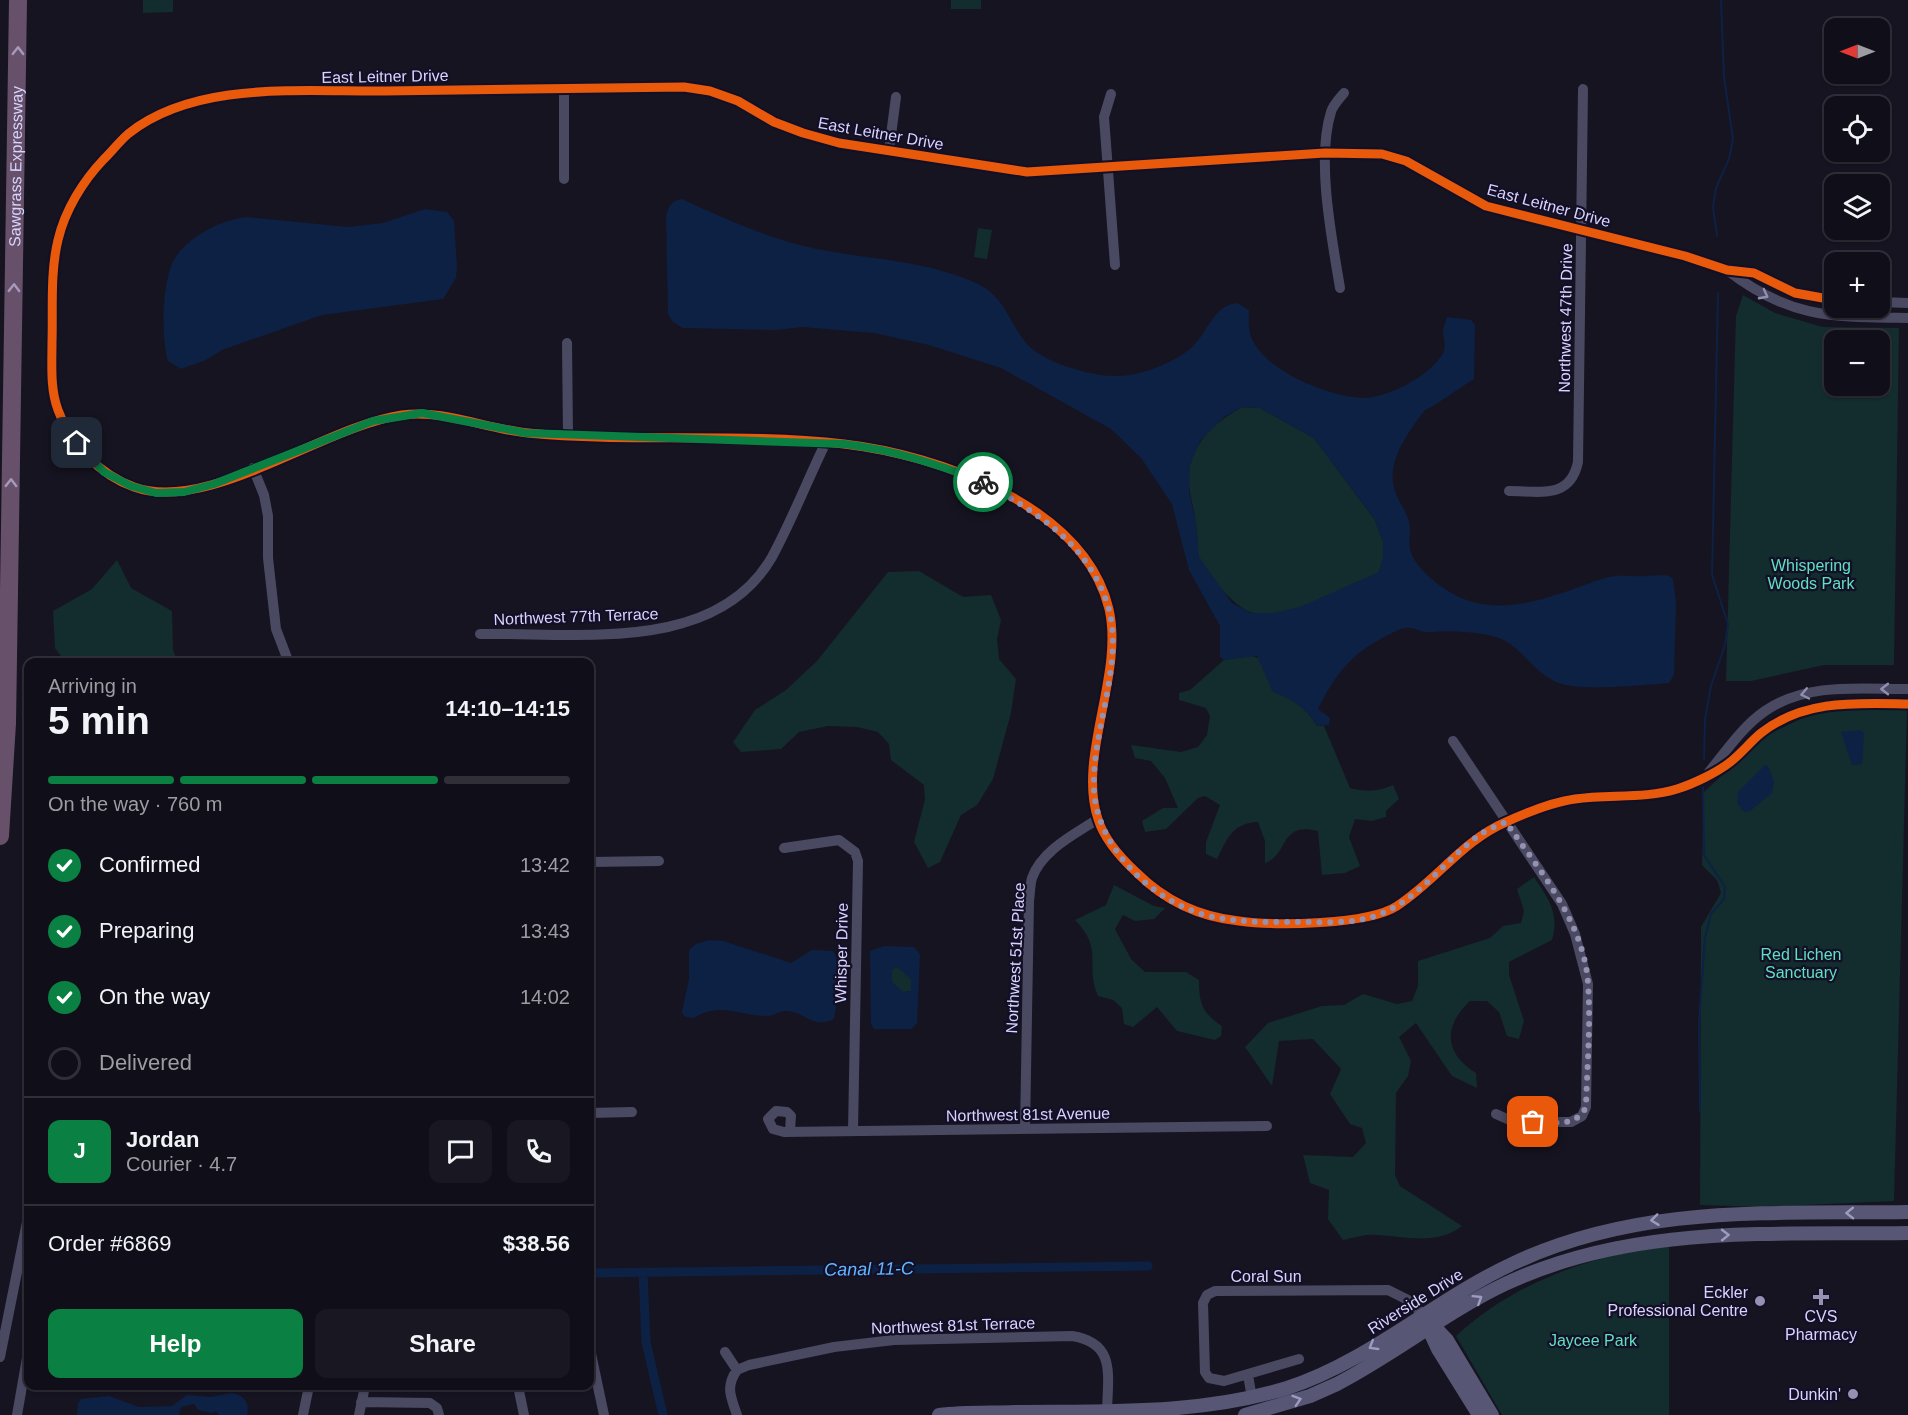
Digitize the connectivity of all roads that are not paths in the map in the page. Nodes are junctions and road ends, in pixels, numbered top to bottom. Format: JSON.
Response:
{"nodes":[{"id":1,"x":18,"y":0,"type":"edge"},
{"id":2,"x":564,"y":88,"type":"junction"},
{"id":3,"x":1583,"y":88,"type":"dead end"},
{"id":4,"x":1344,"y":93,"type":"dead end"},
{"id":5,"x":1111,"y":94,"type":"dead end"},
{"id":6,"x":896,"y":97,"type":"dead end"},
{"id":7,"x":889,"y":150,"type":"junction"},
{"id":8,"x":1325,"y":153,"type":"junction"},
{"id":9,"x":1107,"y":167,"type":"junction"},
{"id":10,"x":564,"y":179,"type":"dead end"},
{"id":11,"x":1582,"y":231,"type":"junction"},
{"id":12,"x":1115,"y":265,"type":"dead end"},
{"id":13,"x":1727,"y":270,"type":"junction"},
{"id":14,"x":1340,"y":288,"type":"dead end"},
{"id":15,"x":1808,"y":297,"type":"junction"},
{"id":16,"x":1824,"y":299,"type":"edge"},
{"id":17,"x":1890,"y":302,"type":"edge"},
{"id":18,"x":1908,"y":303,"type":"edge"},
{"id":19,"x":1805,"y":311,"type":"junction"},
{"id":20,"x":1824,"y":315,"type":"edge"},
{"id":21,"x":1890,"y":315,"type":"edge"},
{"id":22,"x":1908,"y":318,"type":"edge"},
{"id":23,"x":567,"y":344,"type":"dead end"},
{"id":24,"x":568,"y":435,"type":"junction"},
{"id":25,"x":826,"y":442,"type":"junction"},
{"id":26,"x":253,"y":468,"type":"junction"},
{"id":27,"x":1509,"y":491,"type":"dead end"},
{"id":28,"x":480,"y":634,"type":"dead end"},
{"id":29,"x":286,"y":658,"type":"edge"},
{"id":30,"x":1908,"y":689,"type":"edge"},
{"id":31,"x":1908,"y":704,"type":"edge"},
{"id":32,"x":1453,"y":741,"type":"dead end"},
{"id":33,"x":1707,"y":774,"type":"junction"},
{"id":34,"x":1098,"y":819,"type":"junction"},
{"id":35,"x":1506,"y":822,"type":"junction"},
{"id":36,"x":0,"y":836,"type":"edge"},
{"id":37,"x":784,"y":848,"type":"dead end"},
{"id":38,"x":659,"y":861,"type":"dead end"},
{"id":39,"x":594,"y":862,"type":"edge"},
{"id":40,"x":632,"y":1112,"type":"dead end"},
{"id":41,"x":594,"y":1113,"type":"edge"},
{"id":42,"x":1496,"y":1114,"type":"dead end"},
{"id":43,"x":1267,"y":1125,"type":"dead end"},
{"id":44,"x":1025,"y":1129,"type":"junction"},
{"id":45,"x":790,"y":1130,"type":"dead end"},
{"id":46,"x":853,"y":1131,"type":"junction"},
{"id":47,"x":1908,"y":1212,"type":"edge"},
{"id":48,"x":1908,"y":1233,"type":"edge"},
{"id":49,"x":24,"y":1237,"type":"edge"},
{"id":50,"x":1424,"y":1315,"type":"junction"},
{"id":51,"x":1432,"y":1328,"type":"junction"},
{"id":52,"x":725,"y":1352,"type":"dead end"},
{"id":53,"x":0,"y":1357,"type":"edge"},
{"id":54,"x":1299,"y":1359,"type":"dead end"},
{"id":55,"x":594,"y":1368,"type":"edge"},
{"id":56,"x":737,"y":1370,"type":"junction"},
{"id":57,"x":24,"y":1375,"type":"edge"},
{"id":58,"x":1248,"y":1376,"type":"junction"},
{"id":59,"x":308,"y":1390,"type":"edge"},
{"id":60,"x":363,"y":1390,"type":"edge"},
{"id":61,"x":519,"y":1390,"type":"edge"},
{"id":62,"x":1252,"y":1398,"type":"junction"},
{"id":63,"x":361,"y":1402,"type":"junction"},
{"id":64,"x":1107,"y":1413,"type":"edge"},
{"id":65,"x":17,"y":1415,"type":"edge"},
{"id":66,"x":303,"y":1415,"type":"edge"},
{"id":67,"x":358,"y":1415,"type":"edge"},
{"id":68,"x":439,"y":1415,"type":"edge"},
{"id":69,"x":524,"y":1415,"type":"edge"},
{"id":70,"x":604,"y":1415,"type":"edge"},
{"id":71,"x":737,"y":1415,"type":"edge"},
{"id":72,"x":939,"y":1415,"type":"edge"},
{"id":73,"x":1245,"y":1415,"type":"edge"},
{"id":74,"x":1479,"y":1415,"type":"edge"},
{"id":75,"x":1492,"y":1415,"type":"edge"}],
"edges":[{"from":36,"to":1,"type":"highway","name":"Sawgrass Expressway","one_way":true},
{"from":2,"to":7,"type":"street","name":"East Leitner Drive"},
{"from":2,"to":10,"type":"street"},
{"from":2,"to":26,"type":"street","name":"East Leitner Drive"},
{"from":3,"to":11,"type":"street","name":"Northwest 47th Drive"},
{"from":4,"to":8,"type":"street"},
{"from":5,"to":9,"type":"street"},
{"from":6,"to":7,"type":"street","name":"East Leitner Drive"},
{"from":7,"to":9,"type":"street","name":"East Leitner Drive"},
{"from":8,"to":9,"type":"street","name":"East Leitner Drive"},
{"from":8,"to":11,"type":"street","name":"East Leitner Drive"},
{"from":8,"to":14,"type":"street"},
{"from":9,"to":12,"type":"street"},
{"from":11,"to":13,"type":"street","name":"East Leitner Drive"},
{"from":11,"to":27,"type":"street","name":"Northwest 47th Drive"},
{"from":13,"to":15,"type":"street","name":"East Leitner Drive"},
{"from":13,"to":19,"type":"street","name":"East Leitner Drive","one_way":true},
{"from":15,"to":16,"type":"street","name":"East Leitner Drive"},
{"from":15,"to":19,"type":"street"},
{"from":17,"to":18,"type":"street"},
{"from":19,"to":20,"type":"street","name":"East Leitner Drive"},
{"from":21,"to":22,"type":"street","name":"East Leitner Drive"},
{"from":23,"to":24,"type":"street"},
{"from":24,"to":25,"type":"street","name":"East Leitner Drive"},
{"from":24,"to":26,"type":"street","name":"East Leitner Drive"},
{"from":25,"to":28,"type":"street","name":"Northwest 77th Terrace"},
{"from":25,"to":34,"type":"street","name":"East Leitner Drive"},
{"from":26,"to":29,"type":"street"},
{"from":30,"to":33,"type":"street","one_way":true},
{"from":31,"to":33,"type":"street"},
{"from":32,"to":35,"type":"street"},
{"from":33,"to":35,"type":"street"},
{"from":34,"to":35,"type":"street"},
{"from":34,"to":44,"type":"street","name":"Northwest 51st Place"},
{"from":35,"to":42,"type":"street"},
{"from":37,"to":46,"type":"street","name":"Whisper Drive"},
{"from":38,"to":39,"type":"street"},
{"from":40,"to":41,"type":"street"},
{"from":43,"to":44,"type":"street","name":"Northwest 81st Avenue"},
{"from":44,"to":46,"type":"street","name":"Northwest 81st Avenue"},
{"from":45,"to":46,"type":"street","name":"Northwest 81st Avenue"},
{"from":47,"to":50,"type":"street","name":"Riverside Drive","one_way":true},
{"from":51,"to":48,"type":"street","name":"Riverside Drive","one_way":true},
{"from":49,"to":53,"type":"street"},
{"from":50,"to":51,"type":"street"},
{"from":50,"to":58,"type":"street","name":"Coral Sun"},
{"from":50,"to":62,"type":"street","name":"Riverside Drive","one_way":true},
{"from":73,"to":51,"type":"street","name":"Riverside Drive","one_way":true},
{"from":51,"to":74,"type":"street"},
{"from":51,"to":75,"type":"street"},
{"from":52,"to":56,"type":"street"},
{"from":54,"to":58,"type":"street","name":"Coral Sun"},
{"from":55,"to":70,"type":"street"},
{"from":56,"to":64,"type":"street","name":"Northwest 81st Terrace"},
{"from":56,"to":71,"type":"street"},
{"from":57,"to":65,"type":"street"},
{"from":58,"to":62,"type":"street"},
{"from":59,"to":66,"type":"street"},
{"from":60,"to":63,"type":"street"},
{"from":61,"to":69,"type":"street"},
{"from":62,"to":64,"type":"street","name":"Riverside Drive"},
{"from":63,"to":67,"type":"street"},
{"from":63,"to":68,"type":"street"},
{"from":64,"to":72,"type":"street","name":"Riverside Drive"}]}
